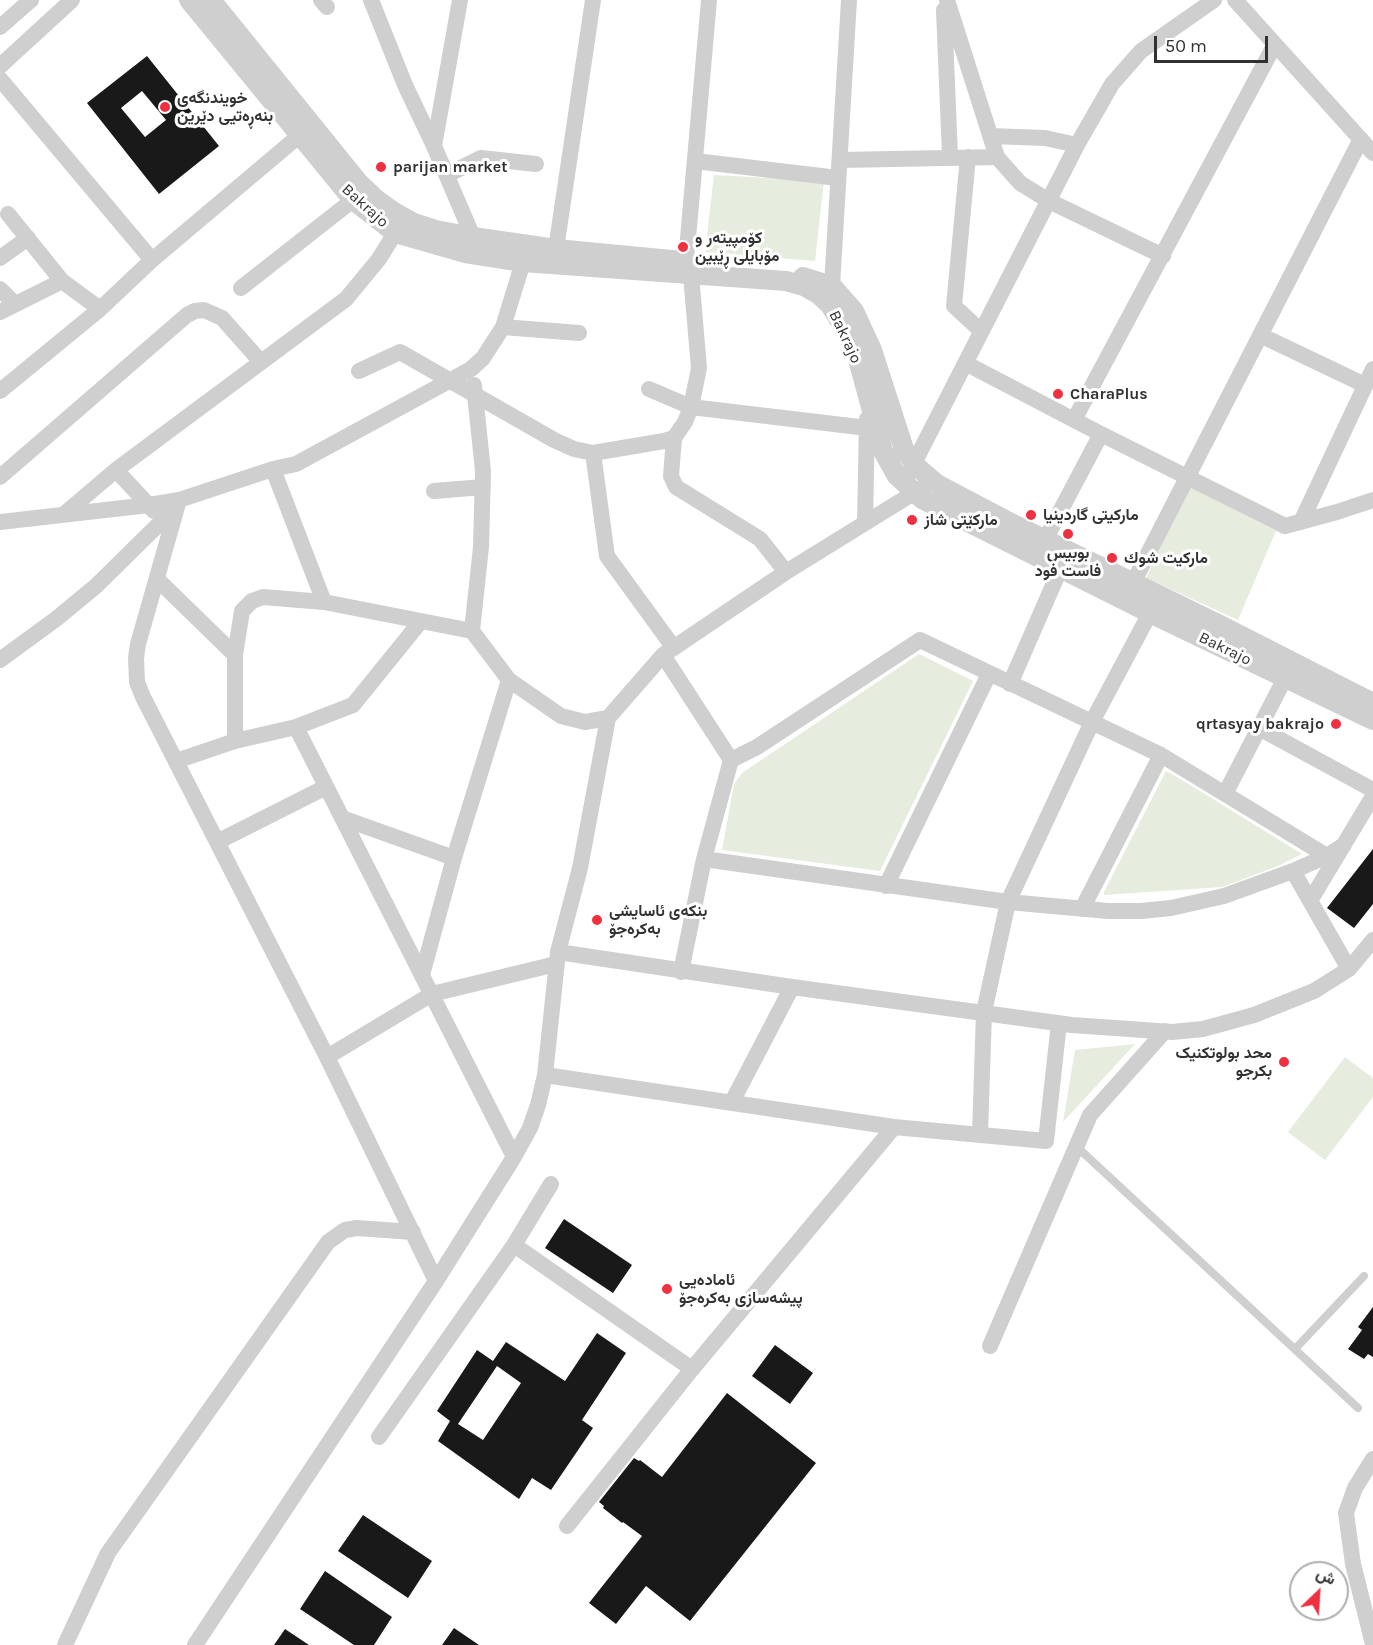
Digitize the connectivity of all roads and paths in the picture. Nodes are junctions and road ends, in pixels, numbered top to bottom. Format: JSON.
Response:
{"nodes":[{"id":1,"x":31,"y":0,"type":"edge"},
{"id":2,"x":72,"y":0,"type":"edge"},
{"id":3,"x":189,"y":0,"type":"edge"},
{"id":4,"x":211,"y":0,"type":"edge"},
{"id":5,"x":371,"y":0,"type":"edge"},
{"id":6,"x":460,"y":0,"type":"edge"},
{"id":7,"x":593,"y":0,"type":"edge"},
{"id":8,"x":709,"y":0,"type":"edge"},
{"id":9,"x":849,"y":0,"type":"edge"},
{"id":10,"x":945,"y":0,"type":"edge"},
{"id":11,"x":1214,"y":0,"type":"edge"},
{"id":12,"x":1235,"y":0,"type":"edge"},
{"id":13,"x":2,"y":21,"type":"edge"},
{"id":14,"x":1275,"y":44,"type":"junction"},
{"id":15,"x":0,"y":66,"type":"edge"},
{"id":16,"x":0,"y":79,"type":"edge"},
{"id":17,"x":300,"y":135,"type":"junction"},
{"id":18,"x":990,"y":135,"type":"junction"},
{"id":19,"x":1361,"y":140,"type":"junction"},
{"id":20,"x":1077,"y":145,"type":"junction"},
{"id":21,"x":434,"y":146,"type":"junction"},
{"id":22,"x":1373,"y":153,"type":"edge"},
{"id":23,"x":950,"y":156,"type":"junction"},
{"id":24,"x":968,"y":157,"type":"junction"},
{"id":25,"x":997,"y":157,"type":"junction"},
{"id":26,"x":695,"y":160,"type":"junction"},
{"id":27,"x":840,"y":160,"type":"junction"},
{"id":28,"x":536,"y":164,"type":"dead end"},
{"id":29,"x":447,"y":175,"type":"junction"},
{"id":30,"x":838,"y":178,"type":"junction"},
{"id":31,"x":353,"y":200,"type":"junction"},
{"id":32,"x":1049,"y":201,"type":"junction"},
{"id":33,"x":8,"y":214,"type":"dead end"},
{"id":34,"x":395,"y":233,"type":"junction"},
{"id":35,"x":473,"y":237,"type":"junction"},
{"id":36,"x":28,"y":238,"type":"junction"},
{"id":37,"x":556,"y":249,"type":"junction"},
{"id":38,"x":1163,"y":256,"type":"junction"},
{"id":39,"x":0,"y":258,"type":"edge"},
{"id":40,"x":152,"y":260,"type":"junction"},
{"id":41,"x":523,"y":262,"type":"junction"},
{"id":42,"x":688,"y":268,"type":"junction"},
{"id":43,"x":62,"y":281,"type":"junction"},
{"id":44,"x":832,"y":286,"type":"junction"},
{"id":45,"x":241,"y":288,"type":"dead end"},
{"id":46,"x":0,"y":289,"type":"edge"},
{"id":47,"x":7,"y":308,"type":"edge"},
{"id":48,"x":100,"y":309,"type":"junction"},
{"id":49,"x":503,"y":327,"type":"junction"},
{"id":50,"x":981,"y":331,"type":"junction"},
{"id":51,"x":579,"y":333,"type":"dead end"},
{"id":52,"x":1260,"y":335,"type":"junction"},
{"id":53,"x":261,"y":362,"type":"junction"},
{"id":54,"x":965,"y":363,"type":"junction"},
{"id":55,"x":471,"y":369,"type":"junction"},
{"id":56,"x":1373,"y":369,"type":"edge"},
{"id":57,"x":359,"y":371,"type":"dead end"},
{"id":58,"x":452,"y":381,"type":"junction"},
{"id":59,"x":1365,"y":385,"type":"junction"},
{"id":60,"x":649,"y":389,"type":"dead end"},
{"id":61,"x":0,"y":391,"type":"edge"},
{"id":62,"x":475,"y":393,"type":"junction"},
{"id":63,"x":692,"y":407,"type":"junction"},
{"id":64,"x":1074,"y":420,"type":"junction"},
{"id":65,"x":871,"y":428,"type":"junction"},
{"id":66,"x":1101,"y":434,"type":"junction"},
{"id":67,"x":674,"y":438,"type":"junction"},
{"id":68,"x":593,"y":453,"type":"junction"},
{"id":69,"x":914,"y":463,"type":"junction"},
{"id":70,"x":273,"y":469,"type":"junction"},
{"id":71,"x":116,"y":470,"type":"junction"},
{"id":72,"x":0,"y":477,"type":"edge"},
{"id":73,"x":1186,"y":477,"type":"junction"},
{"id":74,"x":933,"y":481,"type":"junction"},
{"id":75,"x":483,"y":487,"type":"junction"},
{"id":76,"x":908,"y":488,"type":"junction"},
{"id":77,"x":434,"y":491,"type":"dead end"},
{"id":78,"x":179,"y":500,"type":"junction"},
{"id":79,"x":1373,"y":500,"type":"edge"},
{"id":80,"x":149,"y":505,"type":"junction"},
{"id":81,"x":63,"y":515,"type":"junction"},
{"id":82,"x":0,"y":522,"type":"edge"},
{"id":83,"x":1301,"y":522,"type":"junction"},
{"id":84,"x":865,"y":523,"type":"junction"},
{"id":85,"x":167,"y":524,"type":"junction"},
{"id":86,"x":1045,"y":540,"type":"junction"},
{"id":87,"x":1061,"y":567,"type":"junction"},
{"id":88,"x":786,"y":572,"type":"junction"},
{"id":89,"x":157,"y":579,"type":"junction"},
{"id":90,"x":1133,"y":583,"type":"junction"},
{"id":91,"x":324,"y":603,"type":"junction"},
{"id":92,"x":1150,"y":613,"type":"junction"},
{"id":93,"x":421,"y":621,"type":"junction"},
{"id":94,"x":472,"y":631,"type":"junction"},
{"id":95,"x":668,"y":652,"type":"junction"},
{"id":96,"x":235,"y":655,"type":"junction"},
{"id":97,"x":0,"y":660,"type":"edge"},
{"id":98,"x":989,"y":674,"type":"junction"},
{"id":99,"x":1285,"y":678,"type":"junction"},
{"id":100,"x":509,"y":680,"type":"junction"},
{"id":101,"x":1010,"y":684,"type":"junction"},
{"id":102,"x":1373,"y":703,"type":"edge"},
{"id":103,"x":608,"y":718,"type":"junction"},
{"id":104,"x":1373,"y":720,"type":"edge"},
{"id":105,"x":1092,"y":722,"type":"junction"},
{"id":106,"x":296,"y":727,"type":"junction"},
{"id":107,"x":1259,"y":728,"type":"junction"},
{"id":108,"x":236,"y":741,"type":"junction"},
{"id":109,"x":1161,"y":755,"type":"junction"},
{"id":110,"x":731,"y":760,"type":"junction"},
{"id":111,"x":176,"y":761,"type":"junction"},
{"id":112,"x":326,"y":787,"type":"junction"},
{"id":113,"x":1373,"y":790,"type":"edge"},
{"id":114,"x":1225,"y":794,"type":"junction"},
{"id":115,"x":1373,"y":796,"type":"edge"},
{"id":116,"x":342,"y":818,"type":"junction"},
{"id":117,"x":217,"y":842,"type":"junction"},
{"id":118,"x":1344,"y":845,"type":"junction"},
{"id":119,"x":1327,"y":856,"type":"junction"},
{"id":120,"x":454,"y":858,"type":"junction"},
{"id":121,"x":704,"y":859,"type":"junction"},
{"id":122,"x":1293,"y":871,"type":"junction"},
{"id":123,"x":886,"y":886,"type":"junction"},
{"id":124,"x":1310,"y":901,"type":"junction"},
{"id":125,"x":1008,"y":902,"type":"junction"},
{"id":126,"x":1082,"y":909,"type":"junction"},
{"id":127,"x":1372,"y":944,"type":"edge"},
{"id":128,"x":557,"y":958,"type":"junction"},
{"id":129,"x":1349,"y":969,"type":"junction"},
{"id":130,"x":681,"y":972,"type":"junction"},
{"id":131,"x":422,"y":975,"type":"junction"},
{"id":132,"x":792,"y":987,"type":"junction"},
{"id":133,"x":432,"y":994,"type":"junction"},
{"id":134,"x":984,"y":1012,"type":"junction"},
{"id":135,"x":1059,"y":1023,"type":"junction"},
{"id":136,"x":1165,"y":1031,"type":"junction"},
{"id":137,"x":327,"y":1057,"type":"junction"},
{"id":138,"x":545,"y":1075,"type":"junction"},
{"id":139,"x":732,"y":1102,"type":"junction"},
{"id":140,"x":894,"y":1126,"type":"junction"},
{"id":141,"x":980,"y":1134,"type":"junction"},
{"id":142,"x":1076,"y":1146,"type":"junction"},
{"id":143,"x":514,"y":1157,"type":"junction"},
{"id":144,"x":551,"y":1184,"type":"dead end"},
{"id":145,"x":413,"y":1232,"type":"junction"},
{"id":146,"x":514,"y":1245,"type":"junction"},
{"id":147,"x":1365,"y":1276,"type":"dead end"},
{"id":148,"x":436,"y":1281,"type":"junction"},
{"id":149,"x":990,"y":1346,"type":"dead end"},
{"id":150,"x":1295,"y":1349,"type":"junction"},
{"id":151,"x":692,"y":1369,"type":"junction"},
{"id":152,"x":1358,"y":1408,"type":"dead end"},
{"id":153,"x":379,"y":1437,"type":"dead end"},
{"id":154,"x":1373,"y":1459,"type":"edge"},
{"id":155,"x":567,"y":1526,"type":"dead end"},
{"id":156,"x":1373,"y":1644,"type":"edge"},
{"id":157,"x":64,"y":1645,"type":"edge"},
{"id":158,"x":195,"y":1645,"type":"edge"}],
"edges":[{"from":1,"to":13,"type":"street"},
{"from":2,"to":15,"type":"street"},
{"from":3,"to":17,"type":"street","name":"Bakrajo"},
{"from":4,"to":35,"type":"street","name":"Bakrajo"},
{"from":5,"to":21,"type":"street"},
{"from":6,"to":21,"type":"street"},
{"from":7,"to":37,"type":"street"},
{"from":8,"to":26,"type":"street"},
{"from":9,"to":27,"type":"street"},
{"from":10,"to":18,"type":"street"},
{"from":10,"to":23,"type":"street"},
{"from":11,"to":20,"type":"street"},
{"from":12,"to":14,"type":"street"},
{"from":14,"to":19,"type":"street"},
{"from":14,"to":38,"type":"street"},
{"from":16,"to":40,"type":"street"},
{"from":17,"to":31,"type":"street","name":"Bakrajo"},
{"from":17,"to":40,"type":"street"},
{"from":18,"to":20,"type":"street"},
{"from":18,"to":25,"type":"street"},
{"from":19,"to":22,"type":"street"},
{"from":19,"to":52,"type":"street"},
{"from":20,"to":32,"type":"street"},
{"from":21,"to":29,"type":"street"},
{"from":23,"to":24,"type":"street"},
{"from":23,"to":27,"type":"street"},
{"from":24,"to":25,"type":"street"},
{"from":24,"to":50,"type":"street"},
{"from":25,"to":32,"type":"street"},
{"from":26,"to":30,"type":"street"},
{"from":26,"to":42,"type":"street"},
{"from":27,"to":30,"type":"street"},
{"from":28,"to":29,"type":"street"},
{"from":29,"to":35,"type":"street"},
{"from":30,"to":44,"type":"street"},
{"from":31,"to":34,"type":"street","name":"Bakrajo"},
{"from":31,"to":45,"type":"street"},
{"from":32,"to":38,"type":"street"},
{"from":32,"to":50,"type":"street"},
{"from":33,"to":36,"type":"street"},
{"from":34,"to":41,"type":"street","name":"Bakrajo"},
{"from":34,"to":53,"type":"street"},
{"from":35,"to":37,"type":"street","name":"Bakrajo"},
{"from":36,"to":39,"type":"street"},
{"from":36,"to":43,"type":"street"},
{"from":37,"to":42,"type":"street","name":"Bakrajo"},
{"from":38,"to":64,"type":"street"},
{"from":40,"to":48,"type":"street"},
{"from":41,"to":42,"type":"street","name":"Bakrajo"},
{"from":41,"to":49,"type":"street"},
{"from":42,"to":44,"type":"street","name":"Bakrajo"},
{"from":42,"to":63,"type":"street"},
{"from":42,"to":65,"type":"street","name":"Bakrajo"},
{"from":43,"to":47,"type":"street"},
{"from":43,"to":48,"type":"street"},
{"from":44,"to":69,"type":"street","name":"Bakrajo"},
{"from":46,"to":47,"type":"street"},
{"from":48,"to":61,"type":"street"},
{"from":49,"to":51,"type":"street"},
{"from":49,"to":55,"type":"street"},
{"from":50,"to":54,"type":"street"},
{"from":52,"to":59,"type":"street"},
{"from":52,"to":73,"type":"street"},
{"from":53,"to":71,"type":"street"},
{"from":53,"to":72,"type":"street"},
{"from":54,"to":64,"type":"street"},
{"from":54,"to":69,"type":"street"},
{"from":55,"to":58,"type":"street"},
{"from":55,"to":62,"type":"street"},
{"from":56,"to":59,"type":"street"},
{"from":57,"to":58,"type":"street"},
{"from":58,"to":62,"type":"street"},
{"from":58,"to":70,"type":"street"},
{"from":59,"to":83,"type":"street"},
{"from":60,"to":63,"type":"street"},
{"from":62,"to":68,"type":"street"},
{"from":62,"to":75,"type":"street"},
{"from":63,"to":65,"type":"street"},
{"from":63,"to":67,"type":"street"},
{"from":64,"to":66,"type":"street"},
{"from":65,"to":76,"type":"street","name":"Bakrajo"},
{"from":65,"to":84,"type":"street"},
{"from":66,"to":73,"type":"street"},
{"from":66,"to":86,"type":"street"},
{"from":67,"to":68,"type":"street"},
{"from":67,"to":88,"type":"street"},
{"from":68,"to":95,"type":"street"},
{"from":69,"to":74,"type":"street","name":"Bakrajo"},
{"from":69,"to":76,"type":"street"},
{"from":70,"to":78,"type":"street"},
{"from":70,"to":91,"type":"street"},
{"from":71,"to":80,"type":"street"},
{"from":71,"to":81,"type":"street"},
{"from":73,"to":83,"type":"street"},
{"from":73,"to":90,"type":"street"},
{"from":74,"to":76,"type":"street"},
{"from":74,"to":86,"type":"street","name":"Bakrajo"},
{"from":75,"to":77,"type":"street"},
{"from":75,"to":94,"type":"street"},
{"from":76,"to":84,"type":"street"},
{"from":76,"to":87,"type":"street","name":"Bakrajo"},
{"from":78,"to":80,"type":"street"},
{"from":78,"to":85,"type":"street"},
{"from":79,"to":83,"type":"street"},
{"from":80,"to":81,"type":"street"},
{"from":80,"to":85,"type":"street"},
{"from":81,"to":82,"type":"street"},
{"from":84,"to":88,"type":"street"},
{"from":85,"to":89,"type":"street"},
{"from":85,"to":97,"type":"street"},
{"from":86,"to":90,"type":"street","name":"Bakrajo"},
{"from":87,"to":92,"type":"street","name":"Bakrajo"},
{"from":87,"to":101,"type":"street"},
{"from":88,"to":95,"type":"street"},
{"from":89,"to":96,"type":"street"},
{"from":89,"to":111,"type":"street"},
{"from":90,"to":102,"type":"street","name":"Bakrajo"},
{"from":91,"to":93,"type":"street"},
{"from":91,"to":96,"type":"street"},
{"from":92,"to":99,"type":"street","name":"Bakrajo"},
{"from":92,"to":105,"type":"street"},
{"from":93,"to":94,"type":"street"},
{"from":93,"to":106,"type":"street"},
{"from":94,"to":100,"type":"street"},
{"from":95,"to":103,"type":"street"},
{"from":95,"to":110,"type":"street"},
{"from":96,"to":108,"type":"street"},
{"from":98,"to":101,"type":"street"},
{"from":98,"to":110,"type":"street"},
{"from":98,"to":123,"type":"street"},
{"from":99,"to":104,"type":"street","name":"Bakrajo"},
{"from":99,"to":107,"type":"street"},
{"from":100,"to":103,"type":"street"},
{"from":100,"to":120,"type":"street"},
{"from":101,"to":105,"type":"street"},
{"from":103,"to":128,"type":"street"},
{"from":105,"to":109,"type":"street"},
{"from":105,"to":125,"type":"street"},
{"from":106,"to":108,"type":"street"},
{"from":106,"to":112,"type":"street"},
{"from":107,"to":113,"type":"street"},
{"from":107,"to":114,"type":"street"},
{"from":108,"to":111,"type":"street"},
{"from":109,"to":114,"type":"street"},
{"from":109,"to":126,"type":"street"},
{"from":110,"to":121,"type":"street"},
{"from":111,"to":117,"type":"street"},
{"from":112,"to":116,"type":"street"},
{"from":112,"to":117,"type":"street"},
{"from":114,"to":119,"type":"street"},
{"from":115,"to":118,"type":"street"},
{"from":116,"to":120,"type":"street"},
{"from":116,"to":131,"type":"street"},
{"from":117,"to":137,"type":"street"},
{"from":118,"to":119,"type":"street"},
{"from":118,"to":124,"type":"street"},
{"from":119,"to":122,"type":"street"},
{"from":120,"to":131,"type":"street"},
{"from":121,"to":123,"type":"street"},
{"from":121,"to":130,"type":"street"},
{"from":122,"to":124,"type":"street"},
{"from":122,"to":126,"type":"street"},
{"from":123,"to":125,"type":"street"},
{"from":124,"to":129,"type":"street"},
{"from":125,"to":126,"type":"street"},
{"from":125,"to":134,"type":"street"},
{"from":127,"to":129,"type":"street"},
{"from":128,"to":130,"type":"street"},
{"from":128,"to":133,"type":"street"},
{"from":128,"to":138,"type":"street"},
{"from":129,"to":136,"type":"street"},
{"from":130,"to":132,"type":"street"},
{"from":131,"to":133,"type":"street"},
{"from":132,"to":134,"type":"street"},
{"from":132,"to":139,"type":"street"},
{"from":133,"to":137,"type":"street"},
{"from":133,"to":143,"type":"street"},
{"from":134,"to":135,"type":"street"},
{"from":134,"to":141,"type":"street"},
{"from":135,"to":136,"type":"street"},
{"from":135,"to":141,"type":"street"},
{"from":136,"to":142,"type":"street"},
{"from":137,"to":145,"type":"street"},
{"from":138,"to":139,"type":"street"},
{"from":138,"to":143,"type":"street"},
{"from":139,"to":140,"type":"street"},
{"from":140,"to":141,"type":"street"},
{"from":140,"to":151,"type":"street"},
{"from":142,"to":149,"type":"street"},
{"from":142,"to":150,"type":"lane"},
{"from":143,"to":148,"type":"street"},
{"from":144,"to":146,"type":"street"},
{"from":145,"to":148,"type":"street"},
{"from":145,"to":157,"type":"street"},
{"from":146,"to":151,"type":"street"},
{"from":146,"to":153,"type":"street"},
{"from":147,"to":150,"type":"lane"},
{"from":148,"to":158,"type":"street"},
{"from":150,"to":152,"type":"lane"},
{"from":151,"to":155,"type":"street"},
{"from":154,"to":156,"type":"street"}]}
